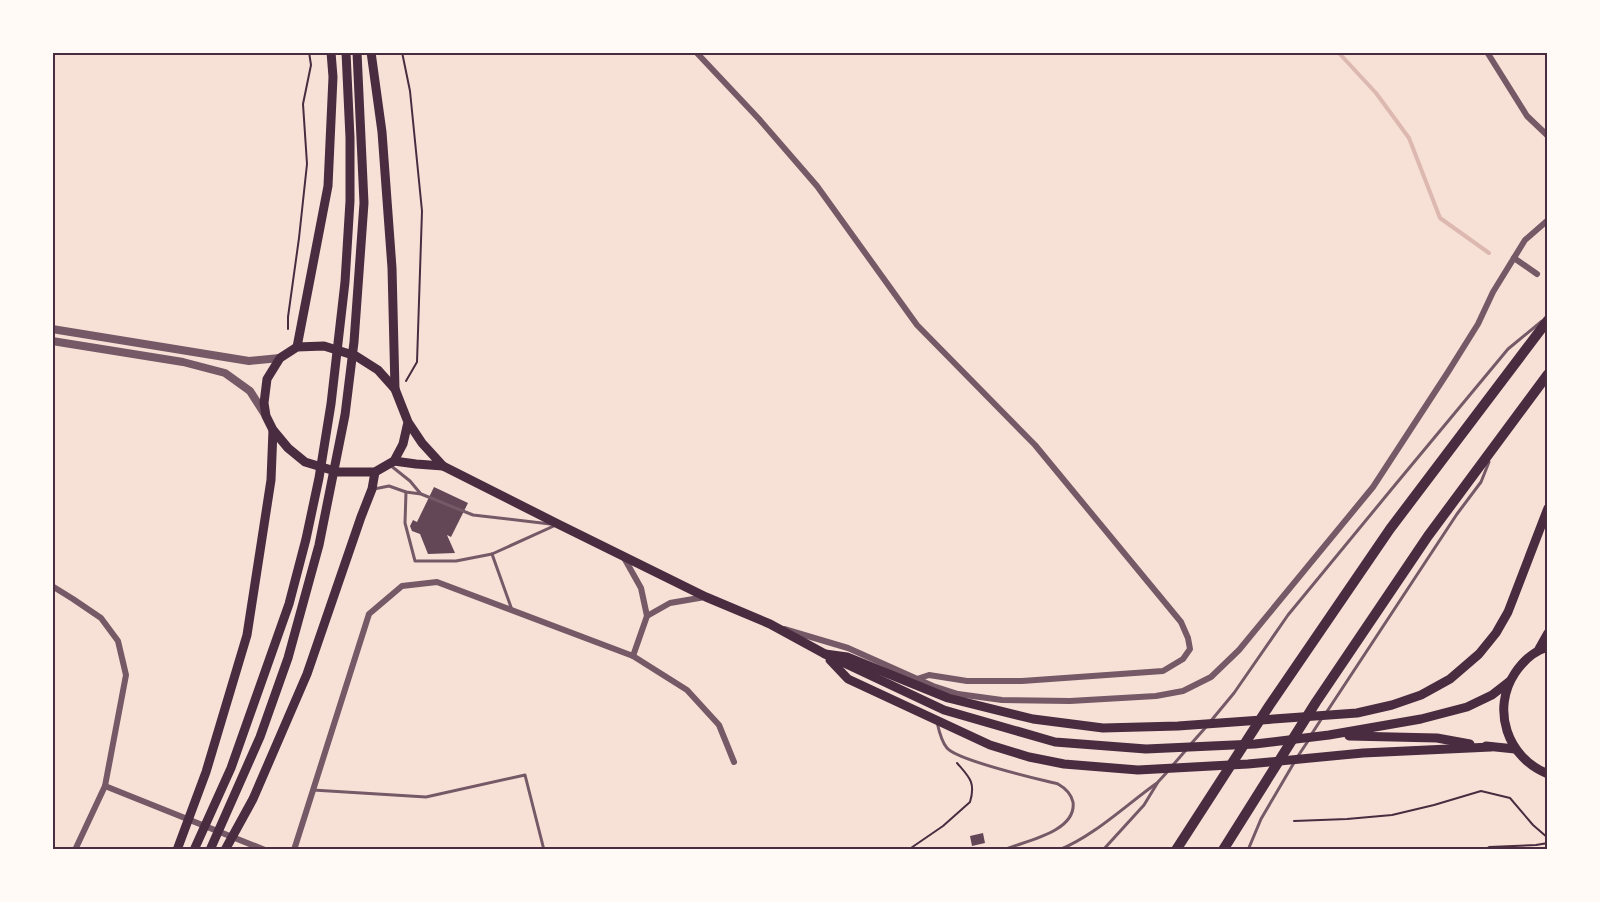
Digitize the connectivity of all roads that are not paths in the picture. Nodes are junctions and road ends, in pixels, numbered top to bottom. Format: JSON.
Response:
{"nodes":[{"id":1,"x":331,"y":52,"type":"edge"},
{"id":2,"x":345,"y":52,"type":"edge"},
{"id":3,"x":357,"y":52,"type":"edge"},
{"id":4,"x":371,"y":52,"type":"edge"},
{"id":5,"x":696,"y":52,"type":"edge"},
{"id":6,"x":1487,"y":52,"type":"edge"},
{"id":7,"x":1548,"y":136,"type":"edge"},
{"id":8,"x":1548,"y":220,"type":"edge"},
{"id":9,"x":1514,"y":258,"type":"junction"},
{"id":10,"x":1537,"y":274,"type":"dead end"},
{"id":11,"x":1548,"y":318,"type":"edge"},
{"id":12,"x":52,"y":329,"type":"edge"},
{"id":13,"x":52,"y":341,"type":"edge"},
{"id":14,"x":298,"y":344,"type":"junction"},
{"id":15,"x":280,"y":357,"type":"junction"},
{"id":16,"x":1548,"y":374,"type":"edge"},
{"id":17,"x":396,"y":393,"type":"junction"},
{"id":18,"x":266,"y":416,"type":"junction"},
{"id":19,"x":408,"y":422,"type":"junction"},
{"id":20,"x":273,"y":430,"type":"junction"},
{"id":21,"x":1497,"y":442,"type":"junction"},
{"id":22,"x":392,"y":462,"type":"junction"},
{"id":23,"x":443,"y":466,"type":"junction"},
{"id":24,"x":375,"y":472,"type":"junction"},
{"id":25,"x":372,"y":489,"type":"junction"},
{"id":26,"x":406,"y":492,"type":"junction"},
{"id":27,"x":421,"y":494,"type":"junction"},
{"id":28,"x":1548,"y":508,"type":"edge"},
{"id":29,"x":558,"y":524,"type":"junction"},
{"id":30,"x":492,"y":554,"type":"junction"},
{"id":31,"x":622,"y":555,"type":"junction"},
{"id":32,"x":52,"y":586,"type":"edge"},
{"id":33,"x":706,"y":597,"type":"junction"},
{"id":34,"x":512,"y":611,"type":"junction"},
{"id":35,"x":646,"y":616,"type":"junction"},
{"id":36,"x":770,"y":624,"type":"junction"},
{"id":37,"x":1548,"y":633,"type":"edge"},
{"id":38,"x":1544,"y":648,"type":"edge"},
{"id":39,"x":825,"y":654,"type":"junction"},
{"id":40,"x":633,"y":656,"type":"junction"},
{"id":41,"x":917,"y":679,"type":"junction"},
{"id":42,"x":1510,"y":681,"type":"junction"},
{"id":43,"x":936,"y":720,"type":"junction"},
{"id":44,"x":1329,"y":735,"type":"junction"},
{"id":45,"x":1491,"y":747,"type":"junction"},
{"id":46,"x":1515,"y":749,"type":"junction"},
{"id":47,"x":734,"y":762,"type":"dead end"},
{"id":48,"x":1548,"y":774,"type":"edge"},
{"id":49,"x":1158,"y":782,"type":"junction"},
{"id":50,"x":105,"y":786,"type":"junction"},
{"id":51,"x":313,"y":790,"type":"junction"},
{"id":52,"x":75,"y":849,"type":"edge"},
{"id":53,"x":177,"y":849,"type":"edge"},
{"id":54,"x":194,"y":849,"type":"edge"},
{"id":55,"x":210,"y":849,"type":"edge"},
{"id":56,"x":225,"y":849,"type":"edge"},
{"id":57,"x":265,"y":849,"type":"edge"},
{"id":58,"x":294,"y":849,"type":"edge"},
{"id":59,"x":544,"y":849,"type":"edge"},
{"id":60,"x":1003,"y":849,"type":"edge"},
{"id":61,"x":1059,"y":849,"type":"edge"},
{"id":62,"x":1103,"y":849,"type":"edge"},
{"id":63,"x":1176,"y":849,"type":"edge"},
{"id":64,"x":1223,"y":849,"type":"edge"},
{"id":65,"x":1248,"y":849,"type":"edge"}],
"edges":[{"from":1,"to":14,"type":"main road"},
{"from":2,"to":54,"type":"main road"},
{"from":3,"to":55,"type":"main road"},
{"from":4,"to":17,"type":"main road"},
{"from":5,"to":41,"type":"street"},
{"from":6,"to":7,"type":"street"},
{"from":8,"to":9,"type":"street"},
{"from":9,"to":10,"type":"street"},
{"from":9,"to":41,"type":"street"},
{"from":11,"to":49,"type":"lane"},
{"from":11,"to":63,"type":"highway"},
{"from":12,"to":15,"type":"street"},
{"from":13,"to":18,"type":"street"},
{"from":14,"to":15,"type":"main road"},
{"from":14,"to":17,"type":"main road"},
{"from":15,"to":18,"type":"main road"},
{"from":16,"to":21,"type":"highway"},
{"from":17,"to":19,"type":"main road"},
{"from":18,"to":20,"type":"main road"},
{"from":19,"to":22,"type":"main road"},
{"from":19,"to":23,"type":"main road"},
{"from":20,"to":24,"type":"main road"},
{"from":20,"to":53,"type":"main road"},
{"from":21,"to":64,"type":"highway"},
{"from":21,"to":65,"type":"lane"},
{"from":22,"to":23,"type":"main road"},
{"from":22,"to":24,"type":"main road"},
{"from":22,"to":27,"type":"lane"},
{"from":23,"to":29,"type":"main road"},
{"from":24,"to":25,"type":"main road"},
{"from":25,"to":26,"type":"lane"},
{"from":25,"to":56,"type":"main road"},
{"from":26,"to":27,"type":"lane"},
{"from":26,"to":30,"type":"lane"},
{"from":27,"to":29,"type":"lane"},
{"from":28,"to":39,"type":"main road"},
{"from":29,"to":30,"type":"lane"},
{"from":29,"to":31,"type":"main road"},
{"from":30,"to":34,"type":"lane"},
{"from":31,"to":33,"type":"main road"},
{"from":31,"to":35,"type":"street"},
{"from":32,"to":50,"type":"street"},
{"from":33,"to":35,"type":"street"},
{"from":33,"to":36,"type":"main road"},
{"from":34,"to":40,"type":"street"},
{"from":34,"to":51,"type":"street"},
{"from":35,"to":40,"type":"street"},
{"from":36,"to":39,"type":"main road"},
{"from":36,"to":41,"type":"street"},
{"from":37,"to":38,"type":"main road"},
{"from":38,"to":42,"type":"main road"},
{"from":39,"to":43,"type":"main road"},
{"from":39,"to":44,"type":"main road"},
{"from":40,"to":47,"type":"street"},
{"from":42,"to":44,"type":"main road"},
{"from":42,"to":46,"type":"main road"},
{"from":43,"to":45,"type":"main road"},
{"from":43,"to":60,"type":"lane"},
{"from":44,"to":45,"type":"main road"},
{"from":45,"to":46,"type":"main road"},
{"from":46,"to":48,"type":"main road"},
{"from":49,"to":61,"type":"lane"},
{"from":49,"to":62,"type":"lane"},
{"from":50,"to":52,"type":"street"},
{"from":50,"to":57,"type":"street"},
{"from":51,"to":58,"type":"street"},
{"from":51,"to":59,"type":"lane"}]}
